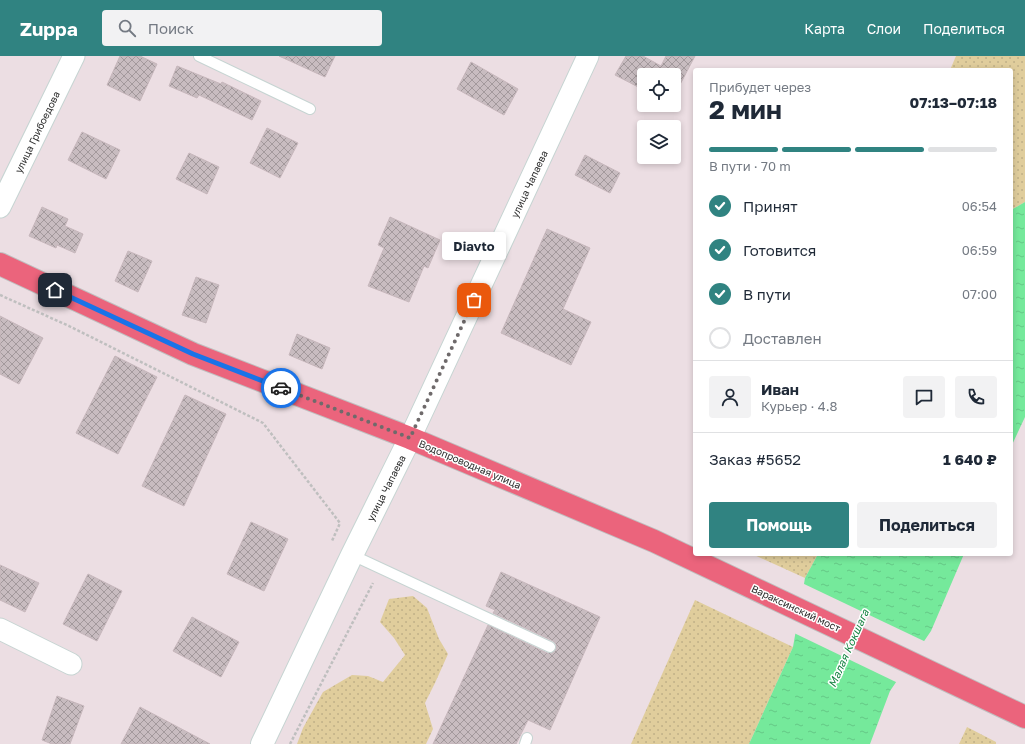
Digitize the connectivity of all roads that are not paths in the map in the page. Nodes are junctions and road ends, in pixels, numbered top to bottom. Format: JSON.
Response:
{"nodes":[{"id":1,"x":74,"y":56,"type":"edge"},
{"id":2,"x":199,"y":56,"type":"edge"},
{"id":3,"x":588,"y":56,"type":"edge"},
{"id":4,"x":310,"y":109,"type":"dead end"},
{"id":5,"x":0,"y":207,"type":"edge"},
{"id":6,"x":0,"y":264,"type":"edge"},
{"id":7,"x":410,"y":438,"type":"junction"},
{"id":8,"x":654,"y":541,"type":"joint"},
{"id":9,"x":352,"y":555,"type":"junction"},
{"id":10,"x":0,"y":629,"type":"edge"},
{"id":11,"x":550,"y":647,"type":"dead end"},
{"id":12,"x":71,"y":664,"type":"dead end"},
{"id":13,"x":1025,"y":717,"type":"edge"},
{"id":14,"x":262,"y":744,"type":"edge"}],
"edges":[{"from":1,"to":5,"type":"street","name":"улица Грибоедова"},
{"from":2,"to":4,"type":"lane"},
{"from":3,"to":7,"type":"street","name":"улица Чапаева"},
{"from":6,"to":7,"type":"main road","name":"Водопроводная улица"},
{"from":7,"to":8,"type":"main road","name":"Водопроводная улица"},
{"from":7,"to":9,"type":"street","name":"улица Чапаева"},
{"from":8,"to":13,"type":"main road","name":"Вараксинский мост"},
{"from":9,"to":11,"type":"lane"},
{"from":9,"to":14,"type":"street","name":"улица Чапаева"},
{"from":10,"to":12,"type":"street"}]}
